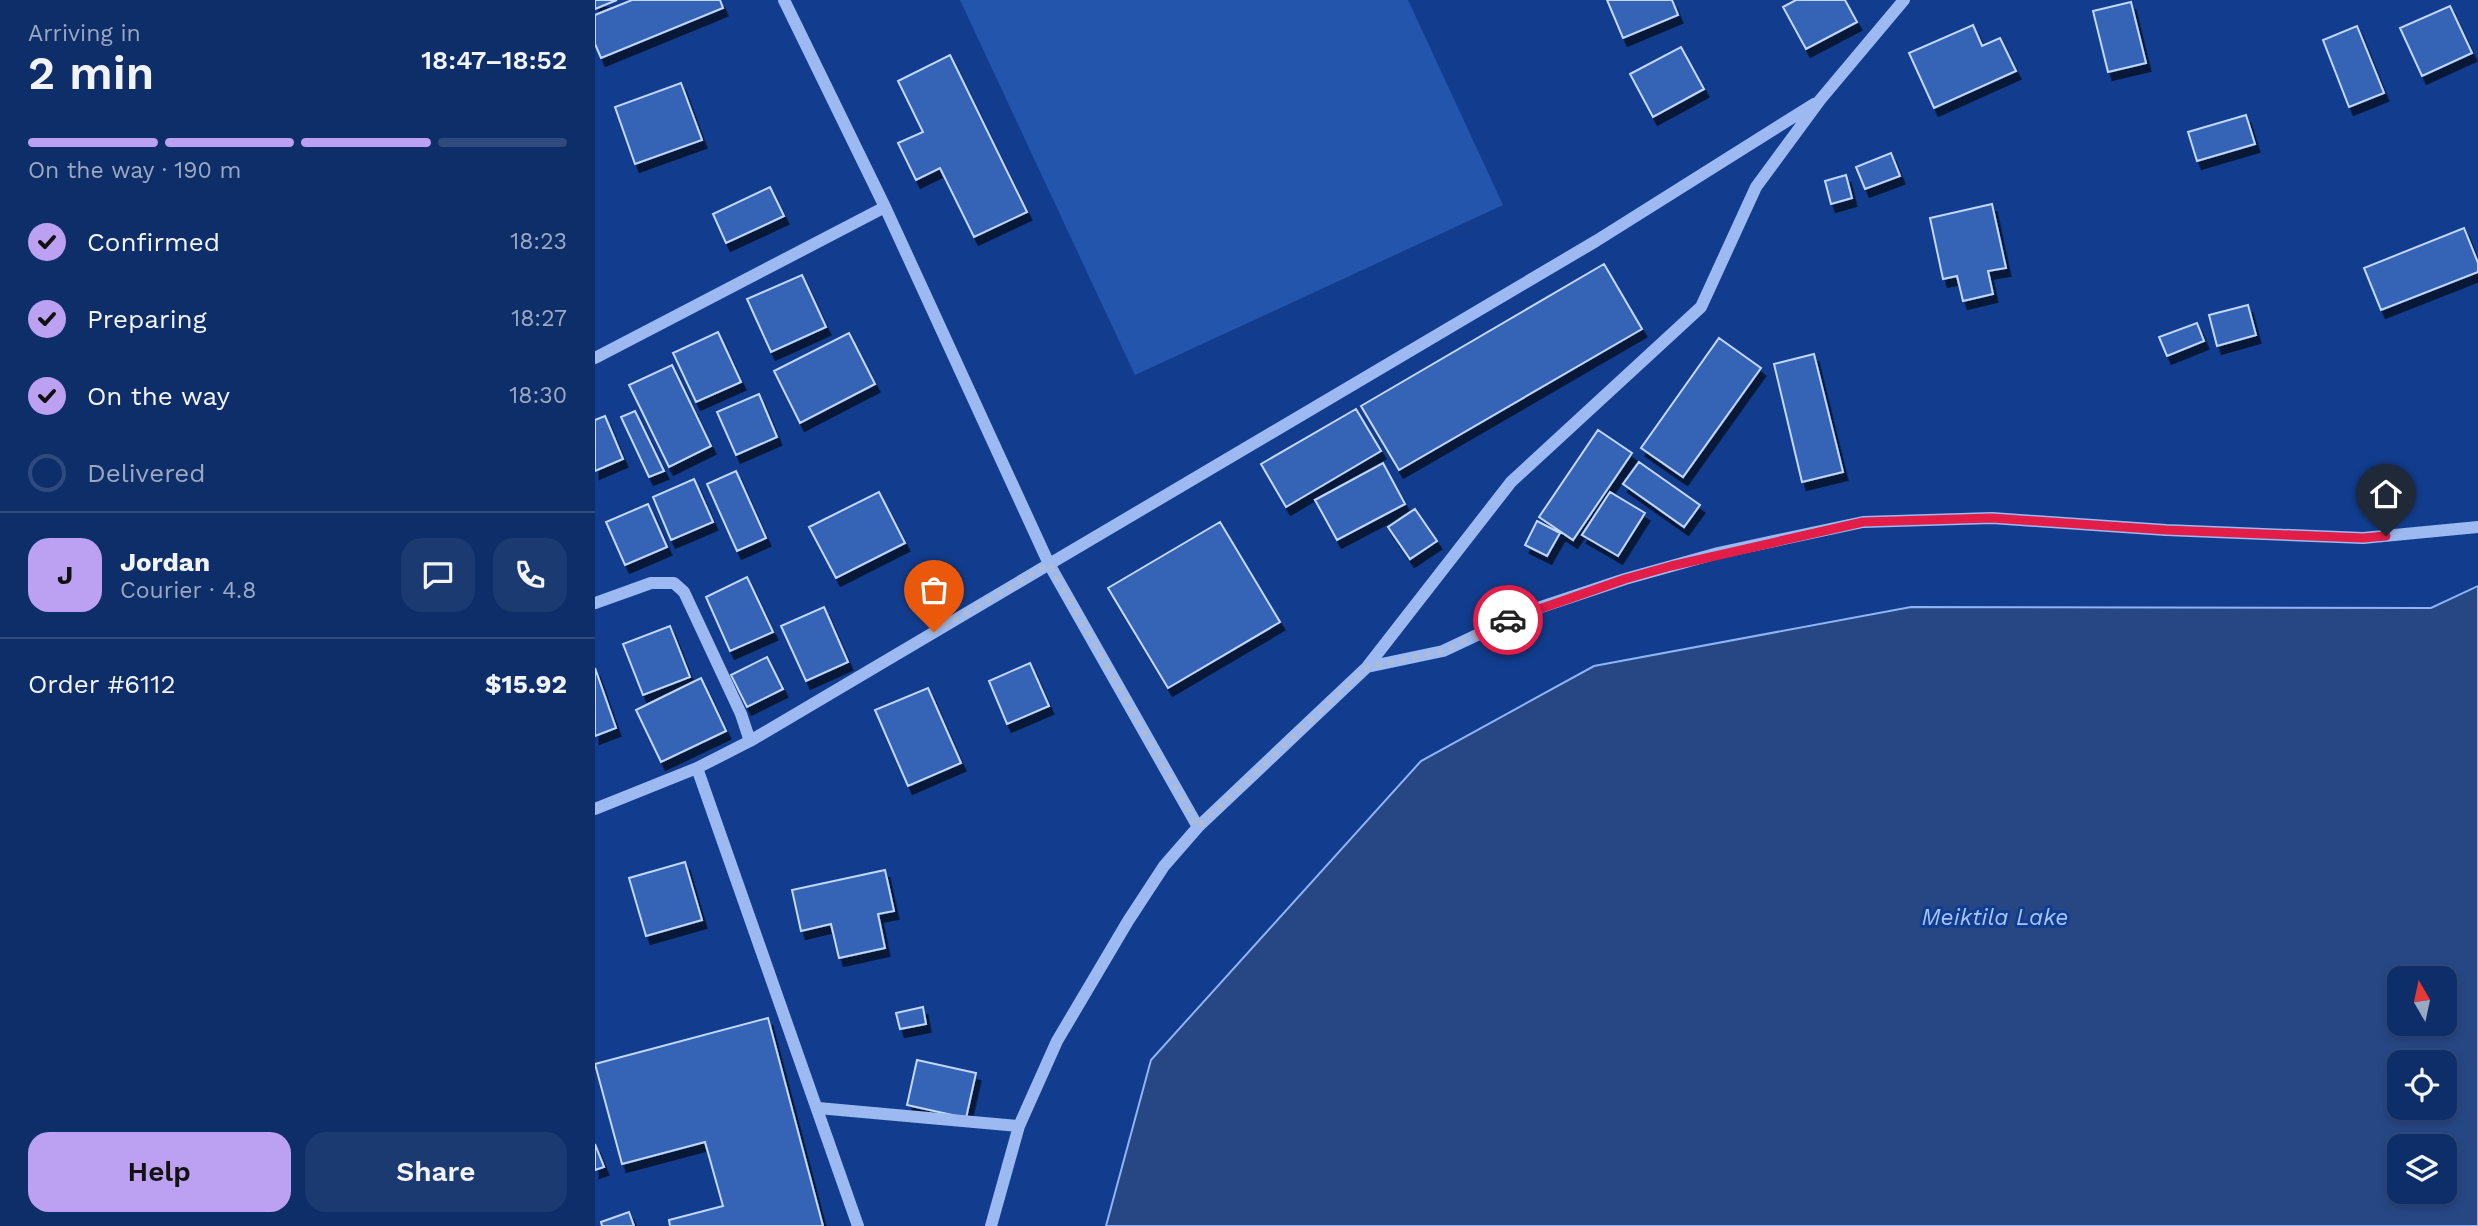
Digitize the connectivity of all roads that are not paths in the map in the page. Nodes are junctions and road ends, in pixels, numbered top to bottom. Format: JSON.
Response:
{"nodes":[{"id":1,"x":784,"y":0,"type":"edge"},
{"id":2,"x":1900,"y":2,"type":"edge"},
{"id":3,"x":1820,"y":100,"type":"junction"},
{"id":4,"x":885,"y":207,"type":"junction"},
{"id":5,"x":595,"y":358,"type":"edge"},
{"id":6,"x":2478,"y":527,"type":"edge"},
{"id":7,"x":1049,"y":564,"type":"junction"},
{"id":8,"x":595,"y":603,"type":"edge"},
{"id":9,"x":1367,"y":667,"type":"junction"},
{"id":10,"x":750,"y":741,"type":"junction"},
{"id":11,"x":697,"y":768,"type":"junction"},
{"id":12,"x":595,"y":809,"type":"edge"},
{"id":13,"x":1198,"y":827,"type":"junction"},
{"id":14,"x":818,"y":1108,"type":"junction"},
{"id":15,"x":1019,"y":1126,"type":"junction"},
{"id":16,"x":858,"y":1226,"type":"edge"},
{"id":17,"x":991,"y":1226,"type":"edge"}],
"edges":[{"from":1,"to":4,"type":"street"},
{"from":2,"to":3,"type":"street"},
{"from":3,"to":7,"type":"street"},
{"from":3,"to":9,"type":"street"},
{"from":4,"to":5,"type":"street"},
{"from":4,"to":7,"type":"street"},
{"from":6,"to":9,"type":"street"},
{"from":7,"to":10,"type":"street"},
{"from":7,"to":13,"type":"street"},
{"from":8,"to":10,"type":"street"},
{"from":9,"to":13,"type":"street"},
{"from":10,"to":11,"type":"street"},
{"from":11,"to":12,"type":"street"},
{"from":11,"to":14,"type":"street"},
{"from":13,"to":15,"type":"street"},
{"from":14,"to":15,"type":"street"},
{"from":14,"to":16,"type":"street"},
{"from":15,"to":17,"type":"street"}]}
